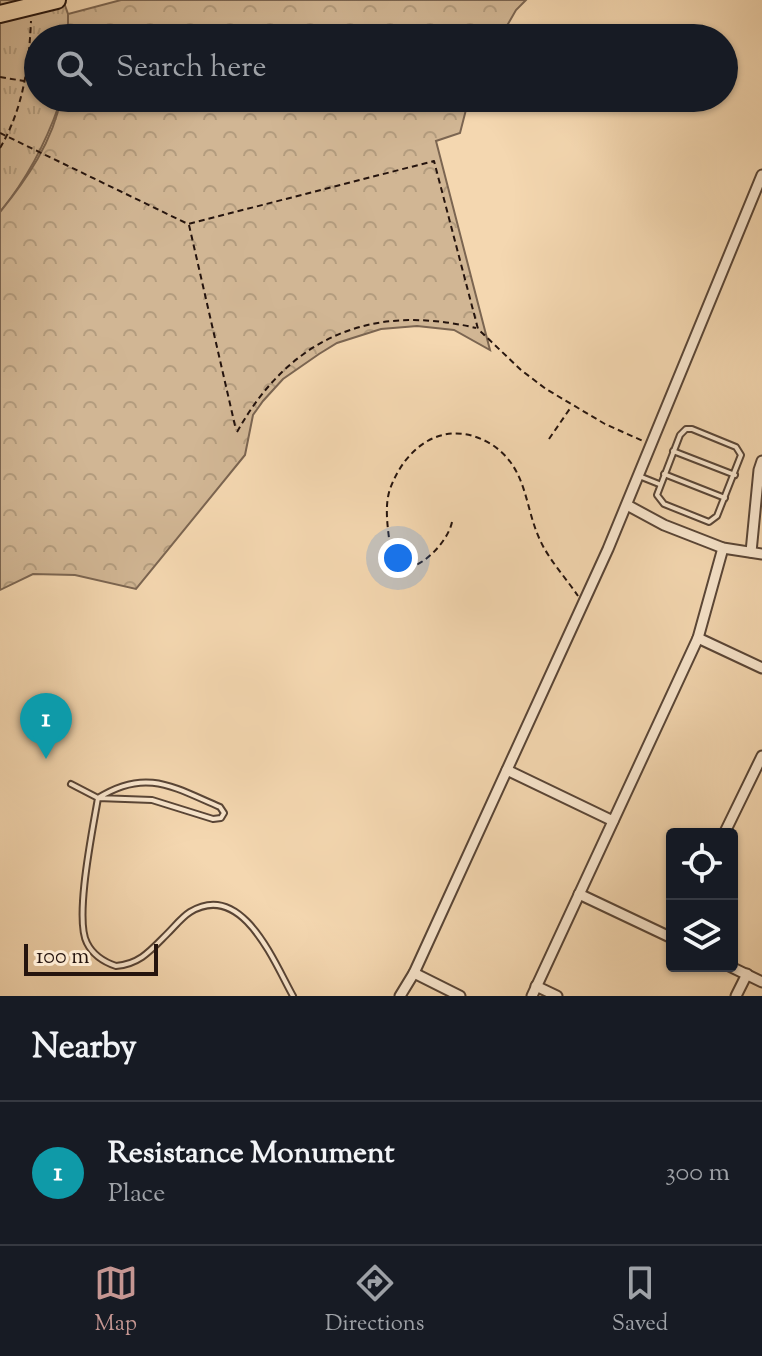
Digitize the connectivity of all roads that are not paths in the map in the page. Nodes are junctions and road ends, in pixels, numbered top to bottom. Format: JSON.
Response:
{"nodes":[{"id":1,"x":57,"y":0,"type":"edge"},
{"id":2,"x":0,"y":14,"type":"edge"},
{"id":3,"x":762,"y":175,"type":"edge"},
{"id":4,"x":673,"y":451,"type":"junction"},
{"id":5,"x":762,"y":461,"type":"edge"},
{"id":6,"x":664,"y":474,"type":"junction"},
{"id":7,"x":735,"y":475,"type":"junction"},
{"id":8,"x":638,"y":476,"type":"junction"},
{"id":9,"x":659,"y":484,"type":"junction"},
{"id":10,"x":725,"y":498,"type":"junction"},
{"id":11,"x":627,"y":505,"type":"junction"},
{"id":12,"x":723,"y":548,"type":"junction"},
{"id":13,"x":751,"y":552,"type":"junction"},
{"id":14,"x":762,"y":554,"type":"edge"},
{"id":15,"x":698,"y":638,"type":"junction"},
{"id":16,"x":762,"y":668,"type":"edge"},
{"id":17,"x":762,"y":756,"type":"edge"},
{"id":18,"x":507,"y":770,"type":"junction"},
{"id":19,"x":71,"y":784,"type":"dead end"},
{"id":20,"x":98,"y":798,"type":"junction"},
{"id":21,"x":613,"y":821,"type":"junction"},
{"id":22,"x":727,"y":828,"type":"edge"},
{"id":23,"x":579,"y":894,"type":"junction"},
{"id":24,"x":666,"y":935,"type":"edge"},
{"id":25,"x":738,"y":970,"type":"edge"},
{"id":26,"x":414,"y":973,"type":"junction"},
{"id":27,"x":747,"y":974,"type":"junction"},
{"id":28,"x":762,"y":982,"type":"edge"},
{"id":29,"x":534,"y":991,"type":"edge"},
{"id":30,"x":293,"y":996,"type":"edge"},
{"id":31,"x":400,"y":996,"type":"edge"},
{"id":32,"x":460,"y":996,"type":"edge"},
{"id":33,"x":557,"y":996,"type":"edge"},
{"id":34,"x":736,"y":996,"type":"edge"}],
"edges":[{"from":1,"to":2,"type":"highway"},
{"from":3,"to":8,"type":"street"},
{"from":4,"to":6,"type":"lane"},
{"from":4,"to":7,"type":"lane"},
{"from":4,"to":7,"type":"lane"},
{"from":5,"to":13,"type":"street"},
{"from":6,"to":9,"type":"lane"},
{"from":6,"to":10,"type":"lane"},
{"from":7,"to":10,"type":"lane"},
{"from":8,"to":9,"type":"lane"},
{"from":8,"to":11,"type":"street"},
{"from":9,"to":10,"type":"lane"},
{"from":11,"to":12,"type":"street"},
{"from":11,"to":18,"type":"street"},
{"from":12,"to":13,"type":"street"},
{"from":12,"to":15,"type":"street"},
{"from":13,"to":14,"type":"street"},
{"from":15,"to":16,"type":"street"},
{"from":15,"to":21,"type":"street"},
{"from":17,"to":22,"type":"street"},
{"from":18,"to":21,"type":"street"},
{"from":18,"to":26,"type":"street"},
{"from":19,"to":20,"type":"lane"},
{"from":20,"to":20,"type":"lane"},
{"from":20,"to":30,"type":"lane"},
{"from":21,"to":23,"type":"street"},
{"from":23,"to":24,"type":"street"},
{"from":23,"to":29,"type":"street"},
{"from":25,"to":27,"type":"street"},
{"from":26,"to":31,"type":"street"},
{"from":26,"to":32,"type":"street"},
{"from":27,"to":28,"type":"street"},
{"from":27,"to":34,"type":"street"},
{"from":29,"to":33,"type":"street"}]}
